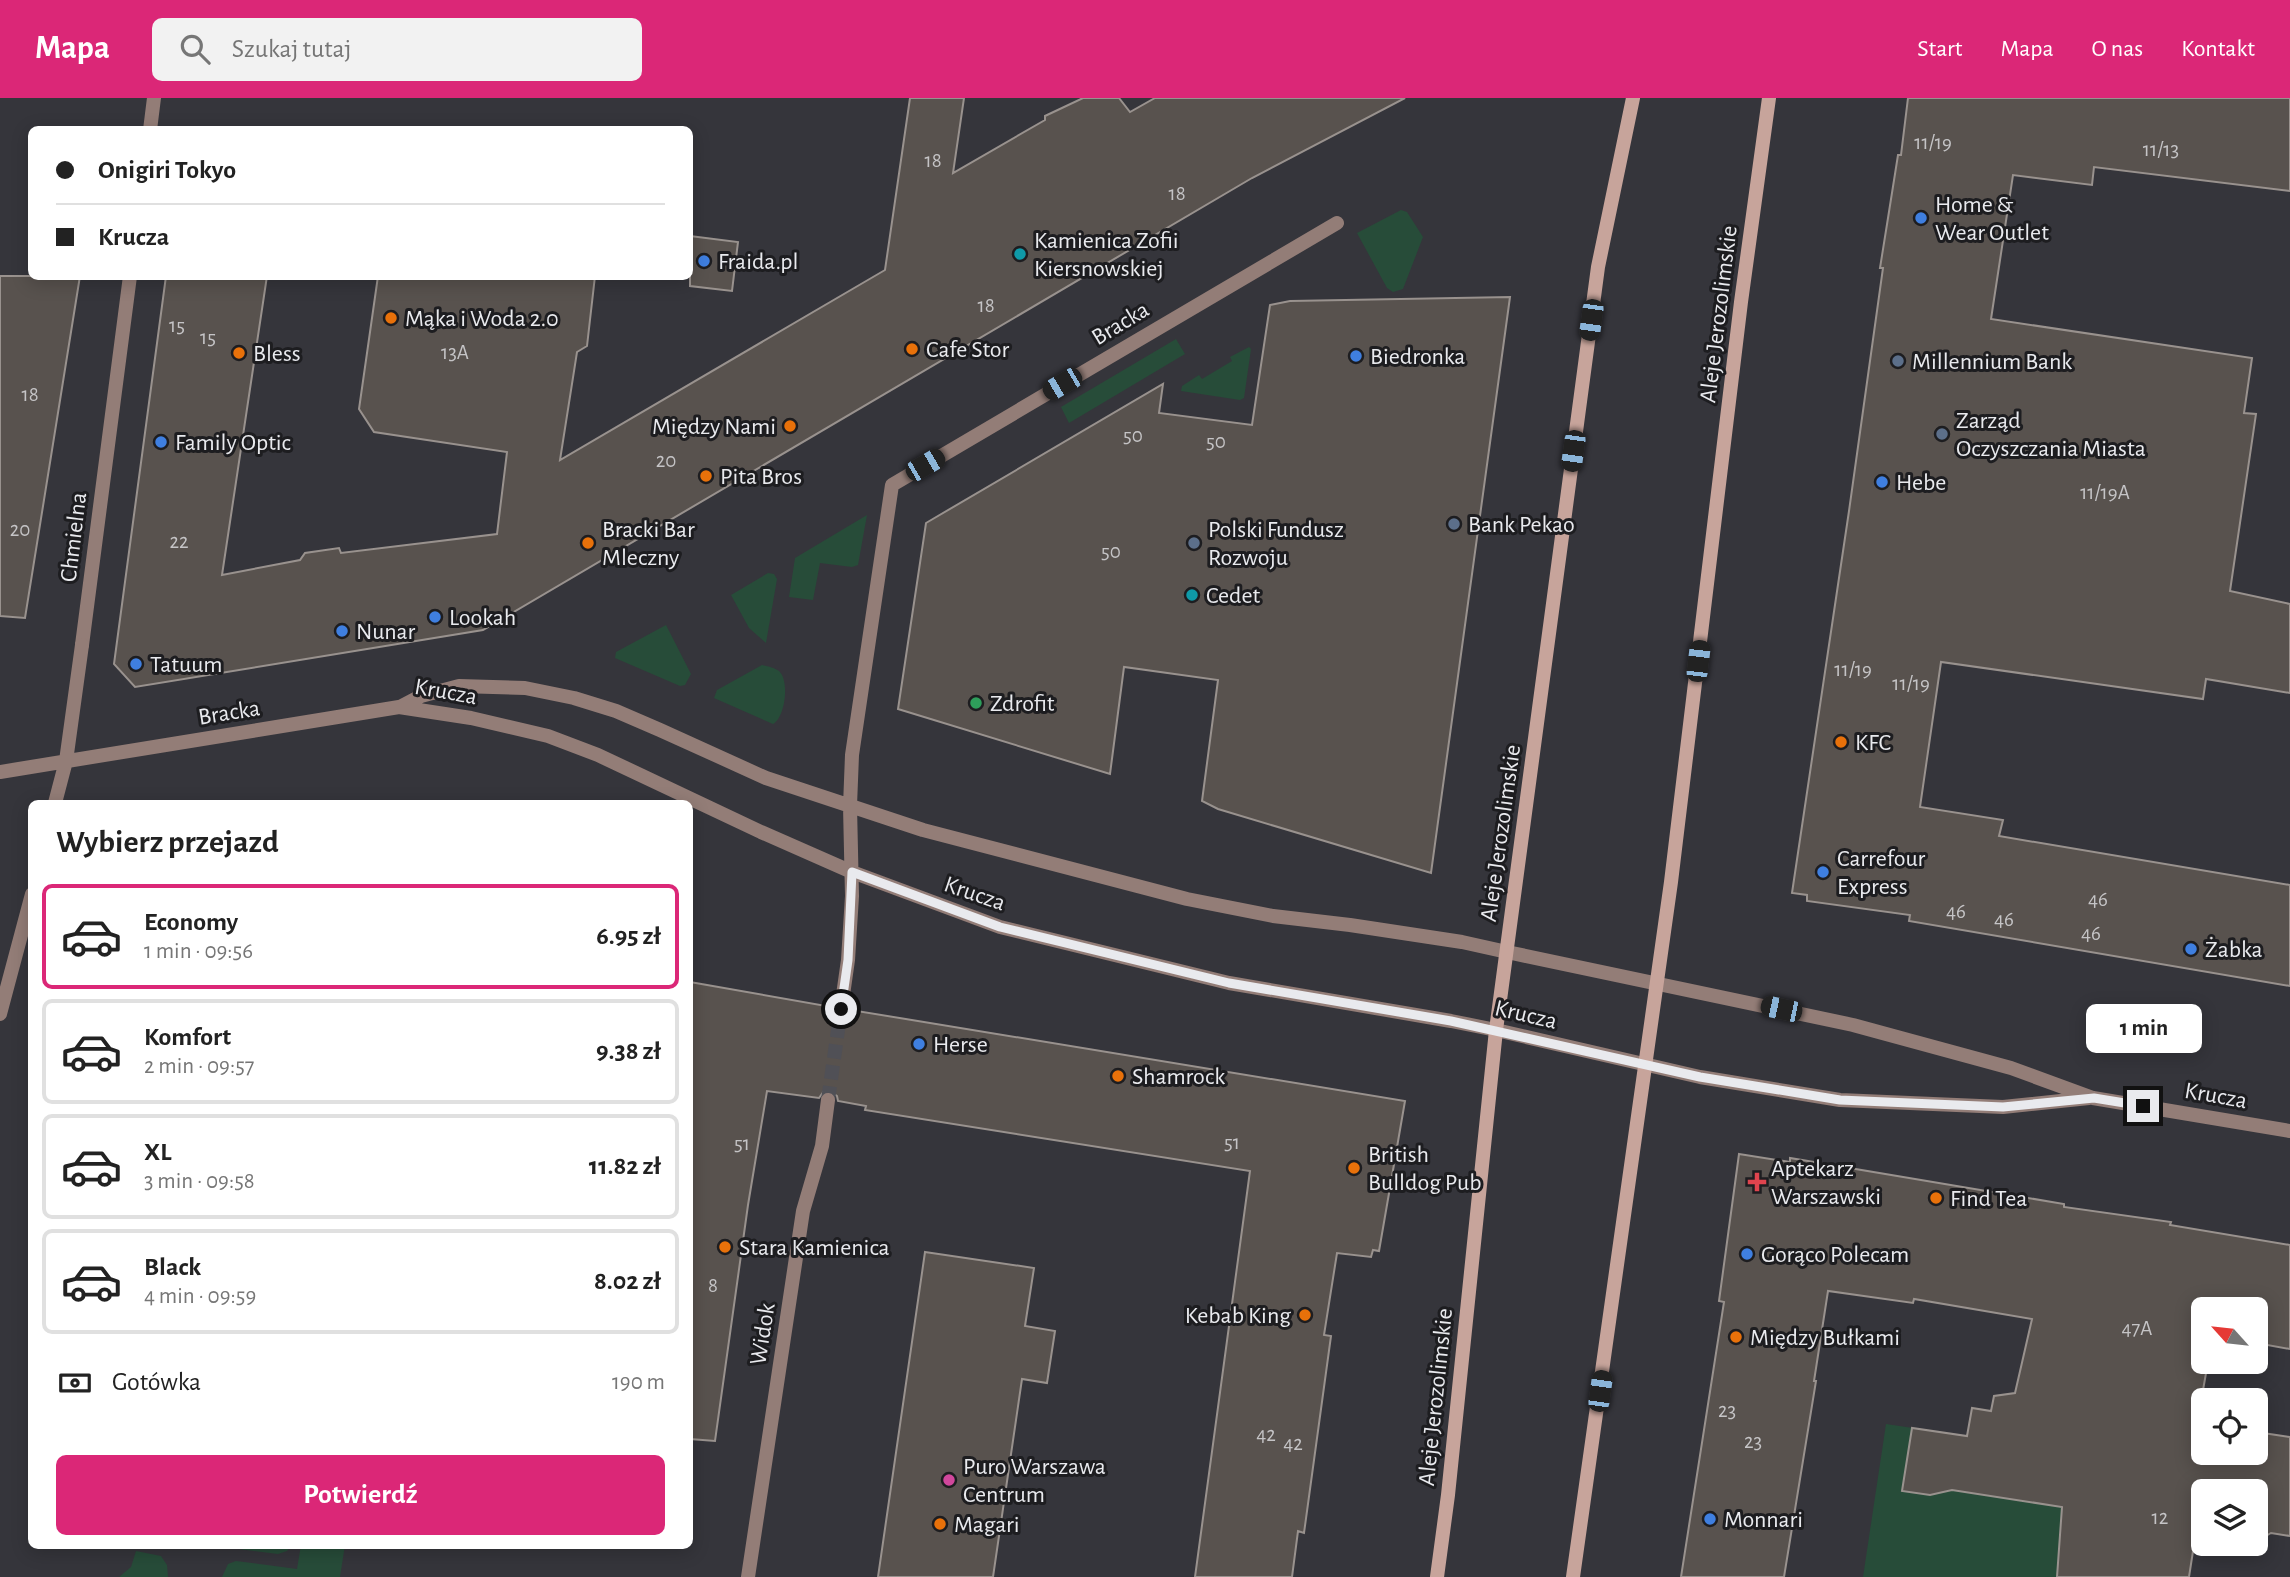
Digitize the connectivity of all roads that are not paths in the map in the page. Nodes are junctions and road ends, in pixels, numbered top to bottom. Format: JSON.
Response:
{"nodes":[{"id":1,"x":154,"y":98,"type":"edge"},
{"id":2,"x":1633,"y":98,"type":"edge"},
{"id":3,"x":1769,"y":98,"type":"edge"},
{"id":4,"x":150,"y":126,"type":"edge"},
{"id":5,"x":1337,"y":222,"type":"dead end"},
{"id":6,"x":129,"y":280,"type":"edge"},
{"id":7,"x":400,"y":707,"type":"junction"},
{"id":8,"x":66,"y":761,"type":"junction"},
{"id":9,"x":0,"y":772,"type":"edge"},
{"id":10,"x":56,"y":800,"type":"edge"},
{"id":11,"x":850,"y":806,"type":"junction"},
{"id":12,"x":852,"y":872,"type":"junction"},
{"id":13,"x":28,"y":909,"type":"edge"},
{"id":14,"x":1507,"y":952,"type":"junction"},
{"id":15,"x":1657,"y":983,"type":"junction"},
{"id":16,"x":841,"y":1009,"type":"tunnel mouth"},
{"id":17,"x":0,"y":1014,"type":"edge"},
{"id":18,"x":1496,"y":1030,"type":"junction"},
{"id":19,"x":1646,"y":1065,"type":"junction"},
{"id":20,"x":2094,"y":1098,"type":"junction"},
{"id":21,"x":828,"y":1100,"type":"tunnel mouth"},
{"id":22,"x":2290,"y":1131,"type":"edge"},
{"id":23,"x":748,"y":1577,"type":"edge"},
{"id":24,"x":1437,"y":1577,"type":"edge"},
{"id":25,"x":1573,"y":1577,"type":"edge"}],
"edges":[{"from":1,"to":4,"type":"street"},
{"from":2,"to":14,"type":"main road","name":"Aleje Jerozolimskie"},
{"from":3,"to":15,"type":"main road","name":"Aleje Jerozolimskie"},
{"from":5,"to":11,"type":"street","name":"Bracka"},
{"from":6,"to":8,"type":"street","name":"Chmielna"},
{"from":7,"to":8,"type":"street","name":"Bracka"},
{"from":7,"to":11,"type":"street","name":"Krucza"},
{"from":7,"to":12,"type":"street","name":"Krucza"},
{"from":8,"to":9,"type":"street","name":"Bracka"},
{"from":8,"to":10,"type":"street","name":"Chmielna"},
{"from":11,"to":12,"type":"street"},
{"from":11,"to":14,"type":"street","name":"Krucza"},
{"from":12,"to":16,"type":"street"},
{"from":12,"to":18,"type":"street","name":"Krucza"},
{"from":13,"to":17,"type":"street"},
{"from":14,"to":15,"type":"street","name":"Krucza"},
{"from":14,"to":18,"type":"main road","name":"Aleje Jerozolimskie"},
{"from":15,"to":19,"type":"main road","name":"Aleje Jerozolimskie"},
{"from":15,"to":20,"type":"street","name":"Krucza"},
{"from":18,"to":19,"type":"street","name":"Krucza"},
{"from":18,"to":24,"type":"main road","name":"Aleje Jerozolimskie"},
{"from":19,"to":20,"type":"street","name":"Krucza"},
{"from":19,"to":25,"type":"main road","name":"Aleje Jerozolimskie"},
{"from":20,"to":22,"type":"street","name":"Krucza"},
{"from":21,"to":23,"type":"street","name":"Widok"}]}
